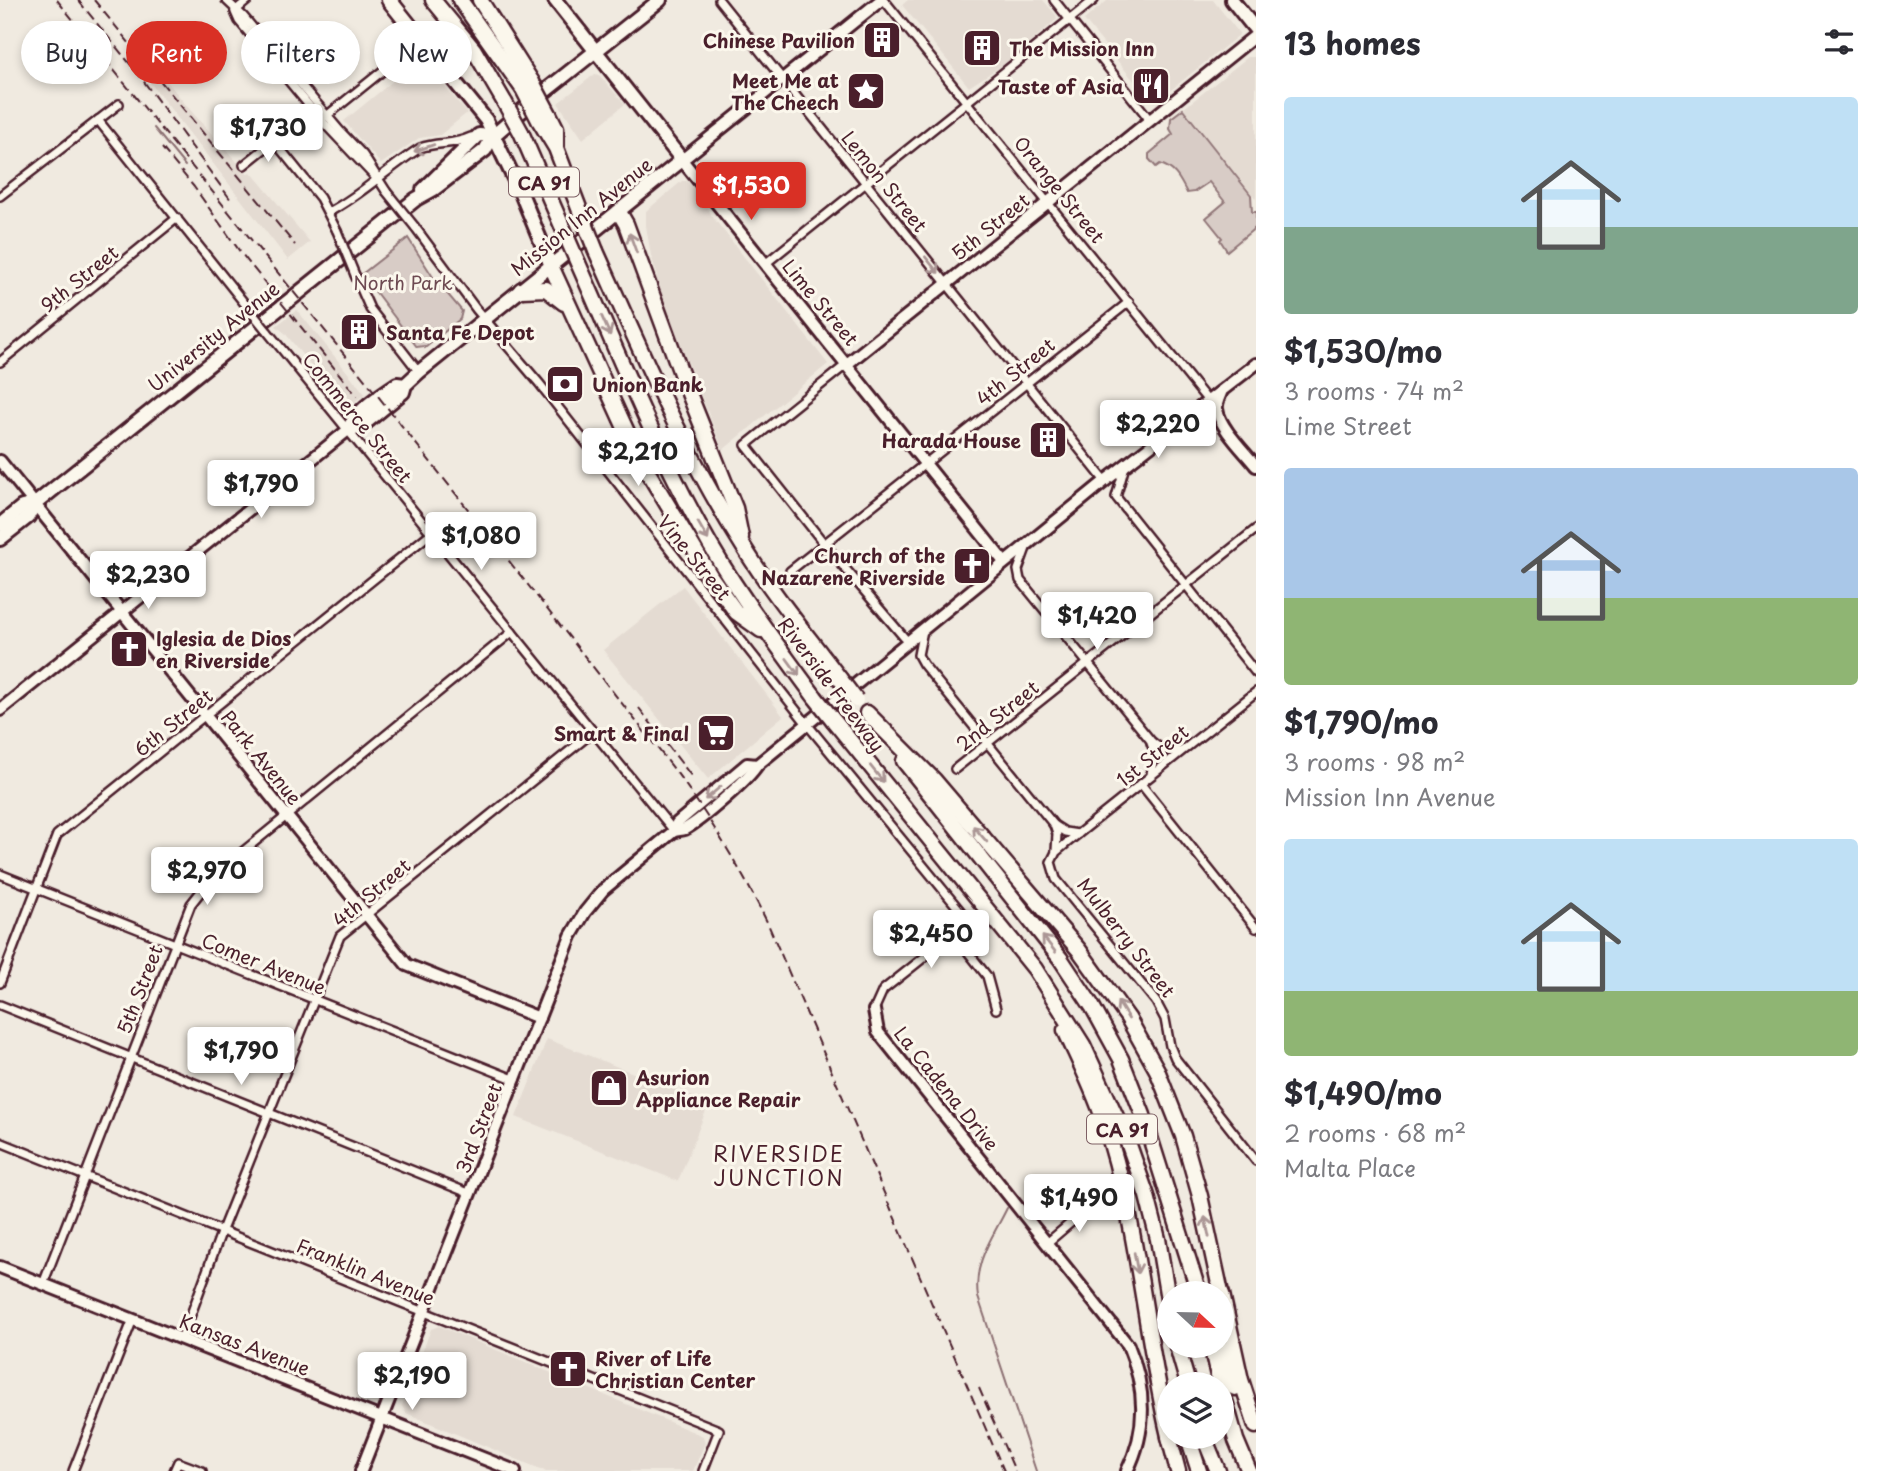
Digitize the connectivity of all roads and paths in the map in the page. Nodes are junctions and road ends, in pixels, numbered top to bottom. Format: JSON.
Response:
{"nodes":[{"id":1,"x":226,"y":0,"type":"edge"},
{"id":2,"x":248,"y":0,"type":"edge"},
{"id":3,"x":388,"y":0,"type":"edge"},
{"id":4,"x":433,"y":0,"type":"edge"},
{"id":5,"x":460,"y":0,"type":"edge"},
{"id":6,"x":480,"y":0,"type":"edge"},
{"id":7,"x":555,"y":0,"type":"edge"},
{"id":8,"x":660,"y":0,"type":"edge"},
{"id":9,"x":719,"y":0,"type":"edge"},
{"id":10,"x":883,"y":0,"type":"edge"},
{"id":11,"x":1054,"y":0,"type":"edge"},
{"id":12,"x":1094,"y":0,"type":"edge"},
{"id":13,"x":1232,"y":0,"type":"edge"},
{"id":14,"x":235,"y":10,"type":"junction"},
{"id":15,"x":1070,"y":20,"type":"junction"},
{"id":16,"x":405,"y":21,"type":"edge"},
{"id":17,"x":1256,"y":30,"type":"edge"},
{"id":18,"x":1256,"y":35,"type":"edge"},
{"id":19,"x":596,"y":51,"type":"junction"},
{"id":20,"x":374,"y":78,"type":"edge"},
{"id":21,"x":782,"y":78,"type":"junction"},
{"id":22,"x":457,"y":84,"type":"edge"},
{"id":23,"x":528,"y":85,"type":"junction"},
{"id":24,"x":967,"y":103,"type":"junction"},
{"id":25,"x":119,"y":104,"type":"dead end"},
{"id":26,"x":324,"y":118,"type":"junction"},
{"id":27,"x":98,"y":120,"type":"junction"},
{"id":28,"x":1150,"y":120,"type":"junction"},
{"id":29,"x":479,"y":135,"type":"junction"},
{"id":30,"x":493,"y":136,"type":"junction"},
{"id":31,"x":682,"y":160,"type":"junction"},
{"id":32,"x":244,"y":165,"type":"dead end"},
{"id":33,"x":508,"y":168,"type":"junction"},
{"id":34,"x":457,"y":171,"type":"junction"},
{"id":35,"x":377,"y":179,"type":"junction"},
{"id":36,"x":867,"y":184,"type":"junction"},
{"id":37,"x":0,"y":196,"type":"edge"},
{"id":38,"x":416,"y":199,"type":"junction"},
{"id":39,"x":1048,"y":202,"type":"junction"},
{"id":40,"x":329,"y":212,"type":"junction"},
{"id":41,"x":619,"y":212,"type":"junction"},
{"id":42,"x":177,"y":218,"type":"junction"},
{"id":43,"x":765,"y":264,"type":"junction"},
{"id":44,"x":551,"y":266,"type":"junction"},
{"id":45,"x":946,"y":283,"type":"junction"},
{"id":46,"x":521,"y":290,"type":"junction"},
{"id":47,"x":1129,"y":302,"type":"junction"},
{"id":48,"x":567,"y":306,"type":"junction"},
{"id":49,"x":486,"y":319,"type":"junction"},
{"id":50,"x":0,"y":362,"type":"edge"},
{"id":51,"x":848,"y":364,"type":"junction"},
{"id":52,"x":1256,"y":364,"type":"edge"},
{"id":53,"x":419,"y":372,"type":"junction"},
{"id":54,"x":1026,"y":382,"type":"junction"},
{"id":55,"x":1222,"y":390,"type":"junction"},
{"id":56,"x":1208,"y":401,"type":"junction"},
{"id":57,"x":1198,"y":409,"type":"junction"},
{"id":58,"x":1223,"y":424,"type":"junction"},
{"id":59,"x":348,"y":429,"type":"junction"},
{"id":60,"x":0,"y":461,"type":"edge"},
{"id":61,"x":927,"y":463,"type":"junction"},
{"id":62,"x":1125,"y":466,"type":"junction"},
{"id":63,"x":1256,"y":466,"type":"edge"},
{"id":64,"x":1105,"y":481,"type":"junction"},
{"id":65,"x":35,"y":504,"type":"junction"},
{"id":66,"x":0,"y":525,"type":"edge"},
{"id":67,"x":1256,"y":529,"type":"edge"},
{"id":68,"x":431,"y":533,"type":"junction"},
{"id":69,"x":0,"y":539,"type":"edge"},
{"id":70,"x":1027,"y":544,"type":"junction"},
{"id":71,"x":825,"y":545,"type":"junction"},
{"id":72,"x":744,"y":548,"type":"junction"},
{"id":73,"x":1004,"y":562,"type":"junction"},
{"id":74,"x":790,"y":571,"type":"dead end"},
{"id":75,"x":1186,"y":583,"type":"junction"},
{"id":76,"x":122,"y":612,"type":"junction"},
{"id":77,"x":923,"y":629,"type":"junction"},
{"id":78,"x":512,"y":632,"type":"junction"},
{"id":79,"x":771,"y":636,"type":"junction"},
{"id":80,"x":908,"y":642,"type":"junction"},
{"id":81,"x":1087,"y":663,"type":"junction"},
{"id":82,"x":1255,"y":669,"type":"edge"},
{"id":83,"x":1255,"y":691,"type":"edge"},
{"id":84,"x":0,"y":710,"type":"edge"},
{"id":85,"x":867,"y":713,"type":"junction"},
{"id":86,"x":205,"y":716,"type":"junction"},
{"id":87,"x":807,"y":724,"type":"junction"},
{"id":88,"x":593,"y":732,"type":"junction"},
{"id":89,"x":1151,"y":741,"type":"junction"},
{"id":90,"x":989,"y":744,"type":"junction"},
{"id":91,"x":1182,"y":751,"type":"junction"},
{"id":92,"x":955,"y":769,"type":"dead end"},
{"id":93,"x":1151,"y":776,"type":"junction"},
{"id":94,"x":1141,"y":784,"type":"junction"},
{"id":95,"x":286,"y":815,"type":"junction"},
{"id":96,"x":1054,"y":825,"type":"junction"},
{"id":97,"x":674,"y":831,"type":"junction"},
{"id":98,"x":1078,"y":834,"type":"junction"},
{"id":99,"x":1056,"y":852,"type":"junction"},
{"id":100,"x":0,"y":874,"type":"edge"},
{"id":101,"x":37,"y":889,"type":"junction"},
{"id":102,"x":366,"y":915,"type":"junction"},
{"id":103,"x":1256,"y":928,"type":"edge"},
{"id":104,"x":954,"y":934,"type":"junction"},
{"id":105,"x":175,"y":944,"type":"junction"},
{"id":106,"x":1035,"y":969,"type":"junction"},
{"id":107,"x":0,"y":984,"type":"edge"},
{"id":108,"x":314,"y":1000,"type":"junction"},
{"id":109,"x":0,"y":1005,"type":"edge"},
{"id":110,"x":996,"y":1009,"type":"dead end"},
{"id":111,"x":874,"y":1010,"type":"joint"},
{"id":112,"x":539,"y":1018,"type":"junction"},
{"id":113,"x":132,"y":1058,"type":"junction"},
{"id":114,"x":516,"y":1080,"type":"junction"},
{"id":115,"x":270,"y":1113,"type":"junction"},
{"id":116,"x":0,"y":1142,"type":"edge"},
{"id":117,"x":1256,"y":1161,"type":"edge"},
{"id":118,"x":84,"y":1176,"type":"junction"},
{"id":119,"x":471,"y":1194,"type":"junction"},
{"id":120,"x":1099,"y":1206,"type":"dead end"},
{"id":121,"x":222,"y":1230,"type":"junction"},
{"id":122,"x":1047,"y":1243,"type":"junction"},
{"id":123,"x":0,"y":1267,"type":"edge"},
{"id":124,"x":1164,"y":1281,"type":"edge"},
{"id":125,"x":1196,"y":1281,"type":"edge"},
{"id":126,"x":1218,"y":1281,"type":"edge"},
{"id":127,"x":43,"y":1284,"type":"junction"},
{"id":128,"x":424,"y":1311,"type":"junction"},
{"id":129,"x":133,"y":1319,"type":"junction"},
{"id":130,"x":182,"y":1339,"type":"junction"},
{"id":131,"x":1234,"y":1350,"type":"edge"},
{"id":132,"x":1225,"y":1358,"type":"edge"},
{"id":133,"x":1157,"y":1381,"type":"edge"},
{"id":134,"x":383,"y":1417,"type":"junction"},
{"id":135,"x":1256,"y":1426,"type":"edge"},
{"id":136,"x":1234,"y":1433,"type":"edge"},
{"id":137,"x":1256,"y":1441,"type":"edge"},
{"id":138,"x":1172,"y":1449,"type":"edge"},
{"id":139,"x":1192,"y":1449,"type":"edge"},
{"id":140,"x":1209,"y":1449,"type":"edge"},
{"id":141,"x":489,"y":1466,"type":"edge"},
{"id":142,"x":73,"y":1471,"type":"edge"},
{"id":143,"x":174,"y":1471,"type":"edge"},
{"id":144,"x":202,"y":1471,"type":"edge"},
{"id":145,"x":361,"y":1471,"type":"edge"},
{"id":146,"x":515,"y":1471,"type":"edge"},
{"id":147,"x":703,"y":1471,"type":"edge"},
{"id":148,"x":1128,"y":1471,"type":"edge"},
{"id":149,"x":1178,"y":1471,"type":"edge"},
{"id":150,"x":1199,"y":1471,"type":"edge"},
{"id":151,"x":1218,"y":1471,"type":"edge"},
{"id":152,"x":1249,"y":1471,"type":"edge"}],
"edges":[{"from":1,"to":14,"type":"street","name":"Vine Street"},
{"from":2,"to":14,"type":"street"},
{"from":3,"to":16,"type":"highway"},
{"from":4,"to":79,"type":"highway","name":"Riverside Freeway","number":"CA 91","one_way":true,"bridge":true},
{"from":5,"to":23,"type":"highway"},
{"from":6,"to":23,"type":"highway"},
{"from":7,"to":19,"type":"main road","name":"Lime Street"},
{"from":8,"to":19,"type":"main road","name":"University Avenue"},
{"from":9,"to":21,"type":"street","name":"Lemon Street"},
{"from":10,"to":21,"type":"main road","name":"Mission Inn Avenue"},
{"from":10,"to":24,"type":"street","name":"Orange Street"},
{"from":11,"to":15,"type":"street"},
{"from":12,"to":15,"type":"street"},
{"from":13,"to":17,"type":"main road"},
{"from":14,"to":26,"type":"street","name":"Vine Street"},
{"from":15,"to":24,"type":"street"},
{"from":15,"to":28,"type":"street"},
{"from":18,"to":28,"type":"main road","name":"5th Street"},
{"from":19,"to":30,"type":"main road","name":"University Avenue"},
{"from":19,"to":31,"type":"main road","name":"Lime Street"},
{"from":20,"to":26,"type":"street"},
{"from":21,"to":31,"type":"main road","name":"Mission Inn Avenue"},
{"from":21,"to":36,"type":"street","name":"Lemon Street"},
{"from":22,"to":30,"type":"main road"},
{"from":23,"to":72,"type":"highway","name":"Riverside Freeway","number":"CA 91","bridge":true},
{"from":24,"to":36,"type":"street"},
{"from":24,"to":39,"type":"street","name":"Orange Street"},
{"from":25,"to":27,"type":"street"},
{"from":26,"to":35,"type":"street","name":"Vine Street"},
{"from":27,"to":37,"type":"street"},
{"from":27,"to":42,"type":"street","name":"Commerce Street"},
{"from":28,"to":39,"type":"main road","name":"5th Street"},
{"from":29,"to":30,"type":"main road"},
{"from":29,"to":35,"type":"street","one_way":true},
{"from":29,"to":38,"type":"main road","name":"University Avenue"},
{"from":30,"to":33,"type":"main road"},
{"from":30,"to":34,"type":"main road","name":"University Avenue"},
{"from":31,"to":41,"type":"main road","name":"Mission Inn Avenue"},
{"from":31,"to":43,"type":"main road","name":"Lime Street"},
{"from":32,"to":40,"type":"street"},
{"from":33,"to":34,"type":"main road"},
{"from":33,"to":44,"type":"main road"},
{"from":34,"to":38,"type":"main road","name":"University Avenue"},
{"from":35,"to":40,"type":"street"},
{"from":35,"to":49,"type":"street","name":"Vine Street","bridge":true},
{"from":36,"to":43,"type":"street"},
{"from":36,"to":45,"type":"street","name":"Lemon Street","one_way":true},
{"from":38,"to":65,"type":"main road","name":"University Avenue"},
{"from":39,"to":45,"type":"main road","name":"5th Street"},
{"from":39,"to":47,"type":"street","name":"Orange Street"},
{"from":40,"to":53,"type":"street","bridge":true},
{"from":41,"to":44,"type":"main road","name":"Mission Inn Avenue"},
{"from":72,"to":41,"type":"highway","one_way":true},
{"from":42,"to":50,"type":"street","name":"9th Street"},
{"from":42,"to":59,"type":"street","name":"Commerce Street","bridge":true},
{"from":43,"to":51,"type":"main road","name":"Lime Street"},
{"from":44,"to":46,"type":"main road","name":"Mission Inn Avenue"},
{"from":44,"to":48,"type":"highway"},
{"from":45,"to":51,"type":"main road","name":"5th Street"},
{"from":45,"to":54,"type":"street","name":"Lemon Street"},
{"from":46,"to":48,"type":"highway"},
{"from":46,"to":49,"type":"main road","name":"Mission Inn Avenue"},
{"from":47,"to":54,"type":"street","name":"4th Street"},
{"from":47,"to":56,"type":"street","name":"Orange Street"},
{"from":48,"to":79,"type":"highway"},
{"from":49,"to":53,"type":"main road","name":"Mission Inn Avenue"},
{"from":49,"to":87,"type":"street","name":"Vine Street"},
{"from":51,"to":61,"type":"main road","name":"Lime Street"},
{"from":51,"to":71,"type":"street","name":"5th Street"},
{"from":52,"to":55,"type":"main road","name":"3rd Street"},
{"from":53,"to":59,"type":"main road","name":"Mission Inn Avenue"},
{"from":54,"to":61,"type":"street","name":"4th Street"},
{"from":54,"to":64,"type":"street","name":"Lemon Street"},
{"from":55,"to":56,"type":"main road","name":"3rd Street"},
{"from":55,"to":58,"type":"main road"},
{"from":56,"to":57,"type":"main road","name":"3rd Street"},
{"from":57,"to":58,"type":"main road"},
{"from":57,"to":62,"type":"main road","name":"3rd Street"},
{"from":58,"to":63,"type":"main road"},
{"from":59,"to":68,"type":"street","name":"Commerce Street"},
{"from":59,"to":76,"type":"main road","name":"Mission Inn Avenue"},
{"from":60,"to":65,"type":"main road","name":"Park Avenue"},
{"from":61,"to":71,"type":"street","name":"4th Street"},
{"from":61,"to":73,"type":"main road","name":"Lime Street"},
{"from":62,"to":64,"type":"main road","name":"3rd Street"},
{"from":62,"to":75,"type":"street"},
{"from":64,"to":70,"type":"main road","name":"3rd Street"},
{"from":65,"to":66,"type":"main road","name":"University Avenue"},
{"from":65,"to":69,"type":"main road","name":"University Avenue"},
{"from":65,"to":76,"type":"main road","name":"Park Avenue"},
{"from":67,"to":75,"type":"street","name":"2nd Street"},
{"from":68,"to":78,"type":"street","name":"Commerce Street"},
{"from":68,"to":86,"type":"street","name":"6th Street"},
{"from":70,"to":73,"type":"main road","name":"3rd Street"},
{"from":70,"to":81,"type":"street"},
{"from":71,"to":74,"type":"street","name":"4th Street"},
{"from":71,"to":80,"type":"street"},
{"from":72,"to":85,"type":"highway","name":"Riverside Freeway","number":"CA 91","bridge":true},
{"from":73,"to":77,"type":"main road","name":"3rd Street"},
{"from":75,"to":81,"type":"street","name":"2nd Street"},
{"from":75,"to":82,"type":"street"},
{"from":76,"to":84,"type":"main road","name":"Mission Inn Avenue"},
{"from":76,"to":86,"type":"main road","name":"Park Avenue"},
{"from":77,"to":80,"type":"main road","name":"3rd Street"},
{"from":77,"to":90,"type":"street"},
{"from":78,"to":88,"type":"street","name":"Commerce Street"},
{"from":78,"to":95,"type":"street","name":"5th Street"},
{"from":79,"to":106,"type":"highway","name":"Riverside Freeway","number":"CA 91","one_way":true,"bridge":true},
{"from":80,"to":87,"type":"main road","name":"3rd Street"},
{"from":81,"to":89,"type":"street"},
{"from":81,"to":90,"type":"street","name":"2nd Street"},
{"from":83,"to":91,"type":"street","name":"1st Street"},
{"from":125,"to":85,"type":"highway","name":"Riverside Freeway","number":"CA 91","one_way":true},
{"from":126,"to":85,"type":"highway","one_way":true},
{"from":86,"to":95,"type":"main road","name":"Park Avenue"},
{"from":86,"to":101,"type":"street","name":"6th Street"},
{"from":87,"to":97,"type":"main road","name":"3rd Street"},
{"from":87,"to":104,"type":"street","name":"Vine Street"},
{"from":88,"to":97,"type":"street","name":"Commerce Street"},
{"from":88,"to":102,"type":"street","name":"4th Street"},
{"from":89,"to":91,"type":"street"},
{"from":89,"to":93,"type":"street"},
{"from":90,"to":92,"type":"street","name":"2nd Street"},
{"from":90,"to":96,"type":"street"},
{"from":91,"to":93,"type":"street","name":"1st Street"},
{"from":93,"to":94,"type":"street","name":"1st Street"},
{"from":94,"to":98,"type":"street","name":"1st Street"},
{"from":94,"to":103,"type":"street"},
{"from":95,"to":102,"type":"main road","name":"Park Avenue"},
{"from":95,"to":105,"type":"street","name":"5th Street"},
{"from":96,"to":98,"type":"street"},
{"from":96,"to":99,"type":"street","name":"Mulberry Street"},
{"from":97,"to":112,"type":"main road","name":"3rd Street"},
{"from":98,"to":99,"type":"street","name":"1st Street"},
{"from":99,"to":117,"type":"street","name":"Mulberry Street"},
{"from":100,"to":101,"type":"street","name":"Comer Avenue"},
{"from":101,"to":105,"type":"street","name":"Comer Avenue"},
{"from":101,"to":107,"type":"street","name":"6th Street"},
{"from":102,"to":108,"type":"street","name":"4th Street"},
{"from":102,"to":112,"type":"main road","name":"Park Avenue"},
{"from":104,"to":110,"type":"street"},
{"from":104,"to":111,"type":"street"},
{"from":105,"to":108,"type":"street","name":"Comer Avenue"},
{"from":105,"to":113,"type":"street","name":"5th Street"},
{"from":106,"to":124,"type":"highway","name":"Riverside Freeway","number":"CA 91"},
{"from":106,"to":133,"type":"highway","one_way":true},
{"from":108,"to":114,"type":"street","name":"Comer Avenue"},
{"from":108,"to":115,"type":"street","name":"4th Street"},
{"from":109,"to":113,"type":"street"},
{"from":111,"to":122,"type":"main road","name":"La Cadena Drive"},
{"from":112,"to":114,"type":"main road","name":"3rd Street"},
{"from":113,"to":115,"type":"street"},
{"from":113,"to":118,"type":"street","name":"5th Street"},
{"from":114,"to":119,"type":"main road","name":"3rd Street"},
{"from":115,"to":119,"type":"street"},
{"from":115,"to":121,"type":"street","name":"4th Street"},
{"from":116,"to":118,"type":"street","name":"Franklin Avenue"},
{"from":118,"to":121,"type":"street","name":"Franklin Avenue"},
{"from":118,"to":127,"type":"street","name":"5th Street"},
{"from":119,"to":128,"type":"main road","name":"3rd Street"},
{"from":120,"to":122,"type":"street"},
{"from":121,"to":128,"type":"street","name":"Franklin Avenue"},
{"from":121,"to":130,"type":"street","name":"4th Street"},
{"from":122,"to":148,"type":"main road","name":"La Cadena Drive"},
{"from":123,"to":127,"type":"main road","name":"Kansas Avenue"},
{"from":127,"to":129,"type":"main road","name":"Kansas Avenue"},
{"from":128,"to":134,"type":"main road","name":"3rd Street"},
{"from":128,"to":147,"type":"street","name":"Franklin Avenue"},
{"from":129,"to":130,"type":"main road","name":"Kansas Avenue"},
{"from":129,"to":142,"type":"street"},
{"from":130,"to":134,"type":"main road","name":"Kansas Avenue"},
{"from":131,"to":135,"type":"highway"},
{"from":132,"to":137,"type":"highway"},
{"from":134,"to":141,"type":"main road","name":"Kansas Avenue"},
{"from":134,"to":145,"type":"main road","name":"3rd Street"},
{"from":136,"to":152,"type":"highway"},
{"from":138,"to":149,"type":"highway"},
{"from":139,"to":150,"type":"highway"},
{"from":140,"to":151,"type":"highway"},
{"from":141,"to":146,"type":"main road","name":"Kansas Avenue"},
{"from":143,"to":144,"type":"street"}]}
